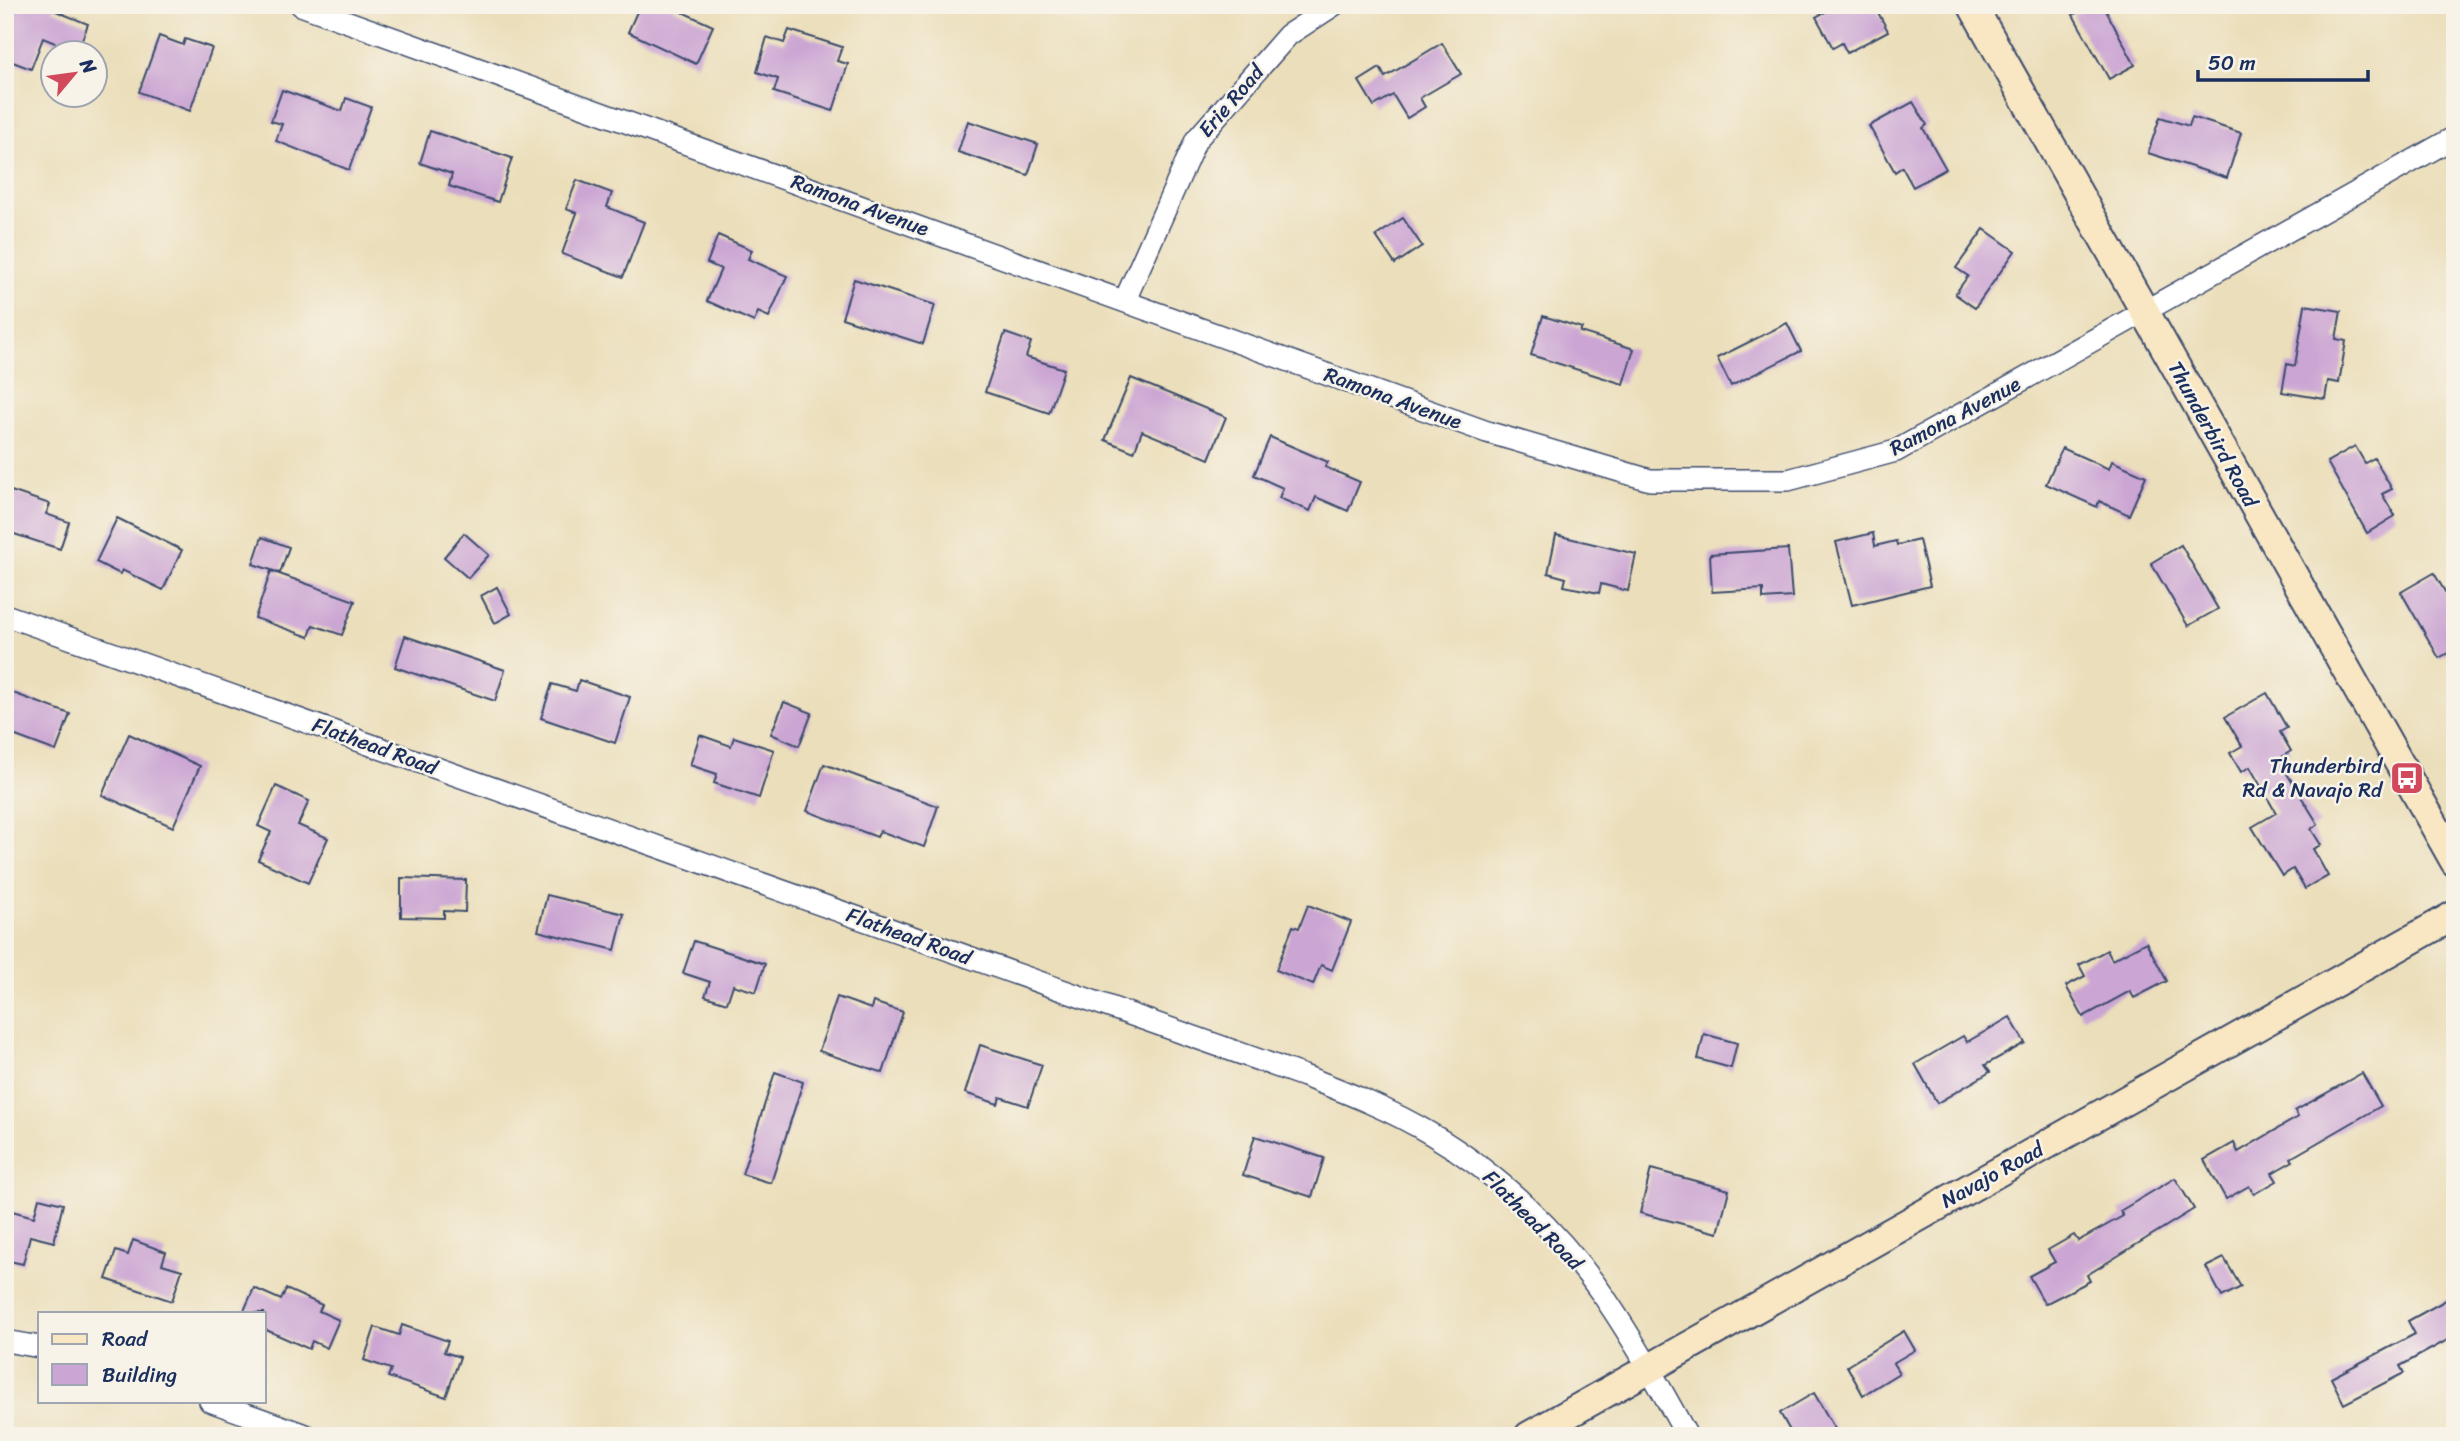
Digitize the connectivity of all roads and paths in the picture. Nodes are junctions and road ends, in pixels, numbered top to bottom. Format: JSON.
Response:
{"nodes":[{"id":1,"x":301,"y":5,"type":"edge"},
{"id":2,"x":1334,"y":5,"type":"edge"},
{"id":3,"x":1972,"y":5,"type":"edge"},
{"id":4,"x":2455,"y":137,"type":"edge"},
{"id":5,"x":1125,"y":300,"type":"junction"},
{"id":6,"x":2144,"y":312,"type":"junction"},
{"id":7,"x":5,"y":615,"type":"edge"},
{"id":8,"x":2455,"y":862,"type":"edge"},
{"id":9,"x":2455,"y":915,"type":"edge"},
{"id":10,"x":5,"y":1340,"type":"edge"},
{"id":11,"x":38,"y":1348,"type":"edge"},
{"id":12,"x":1648,"y":1368,"type":"junction"},
{"id":13,"x":213,"y":1402,"type":"edge"},
{"id":14,"x":308,"y":1436,"type":"edge"},
{"id":15,"x":1529,"y":1436,"type":"edge"},
{"id":16,"x":1687,"y":1436,"type":"edge"}],
"edges":[{"from":1,"to":5,"type":"street","name":"Ramona Avenue"},
{"from":2,"to":5,"type":"street","name":"Erie Road"},
{"from":3,"to":6,"type":"main road","name":"Thunderbird Road"},
{"from":4,"to":6,"type":"street","name":"Ramona Avenue"},
{"from":5,"to":6,"type":"street","name":"Ramona Avenue"},
{"from":6,"to":8,"type":"main road","name":"Thunderbird Road"},
{"from":7,"to":12,"type":"street","name":"Flathead Road"},
{"from":9,"to":12,"type":"main road","name":"Navajo Road"},
{"from":10,"to":11,"type":"street"},
{"from":12,"to":15,"type":"main road","name":"Navajo Road"},
{"from":12,"to":16,"type":"street","name":"Flathead Road"},
{"from":13,"to":14,"type":"street"}]}
